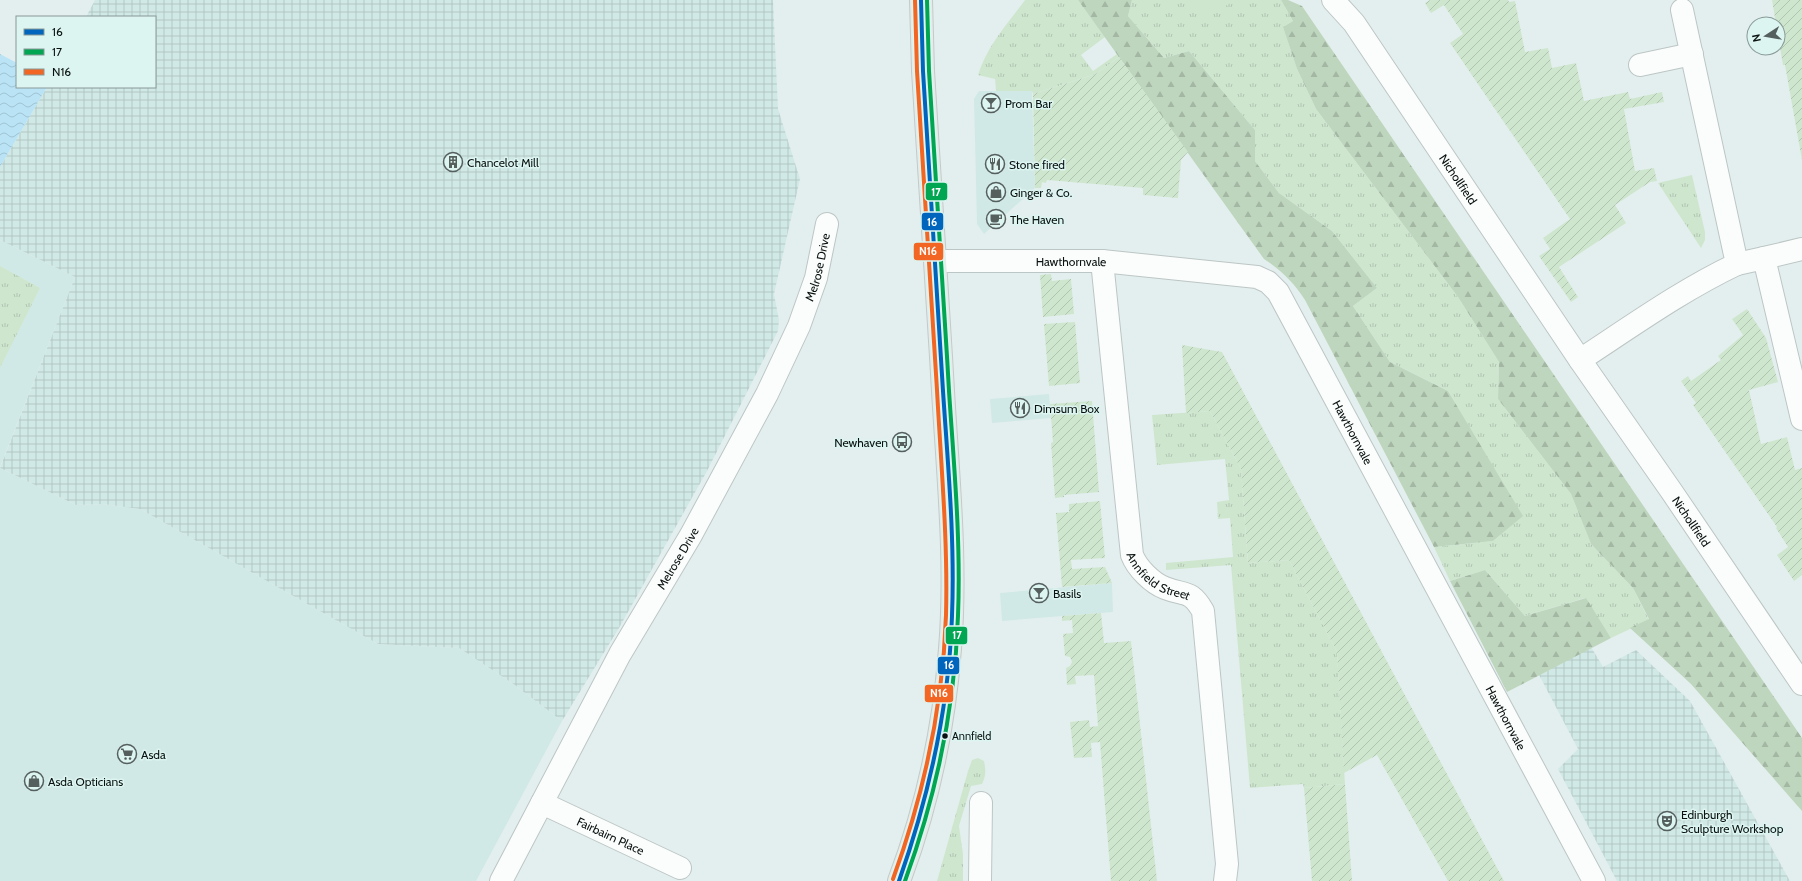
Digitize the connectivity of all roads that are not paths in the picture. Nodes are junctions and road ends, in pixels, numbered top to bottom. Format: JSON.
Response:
{"nodes":[{"id":1,"x":921,"y":0,"type":"edge"},
{"id":2,"x":1333,"y":0,"type":"edge"},
{"id":3,"x":1682,"y":10,"type":"dead end"},
{"id":4,"x":1692,"y":54,"type":"junction"},
{"id":5,"x":1640,"y":65,"type":"dead end"},
{"id":6,"x":827,"y":224,"type":"dead end"},
{"id":7,"x":1802,"y":249,"type":"edge"},
{"id":8,"x":1764,"y":258,"type":"junction"},
{"id":9,"x":935,"y":261,"type":"junction"},
{"id":10,"x":1102,"y":261,"type":"junction"},
{"id":11,"x":1737,"y":264,"type":"junction"},
{"id":12,"x":1580,"y":360,"type":"junction"},
{"id":13,"x":1802,"y":419,"type":"edge"},
{"id":14,"x":1802,"y":684,"type":"edge"},
{"id":15,"x":542,"y":803,"type":"junction"},
{"id":16,"x":981,"y":803,"type":"dead end"},
{"id":17,"x":680,"y":868,"type":"dead end"},
{"id":18,"x":501,"y":881,"type":"edge"},
{"id":19,"x":900,"y":881,"type":"edge"},
{"id":20,"x":980,"y":881,"type":"edge"},
{"id":21,"x":1225,"y":881,"type":"edge"},
{"id":22,"x":1594,"y":881,"type":"edge"}],
"edges":[{"from":1,"to":9,"type":"main road"},
{"from":2,"to":12,"type":"street","name":"Nichollfield"},
{"from":3,"to":4,"type":"street"},
{"from":4,"to":5,"type":"street"},
{"from":4,"to":11,"type":"street"},
{"from":6,"to":15,"type":"street","name":"Melrose Drive"},
{"from":7,"to":8,"type":"street"},
{"from":8,"to":11,"type":"street"},
{"from":8,"to":13,"type":"street"},
{"from":9,"to":10,"type":"street","name":"Hawthornvale"},
{"from":9,"to":19,"type":"main road"},
{"from":10,"to":21,"type":"street","name":"Annfield Street"},
{"from":10,"to":22,"type":"street","name":"Hawthornvale"},
{"from":11,"to":12,"type":"street"},
{"from":12,"to":14,"type":"street","name":"Nichollfield"},
{"from":15,"to":17,"type":"street","name":"Fairbairn Place"},
{"from":15,"to":18,"type":"street","name":"Melrose Drive"},
{"from":16,"to":20,"type":"street"}]}
